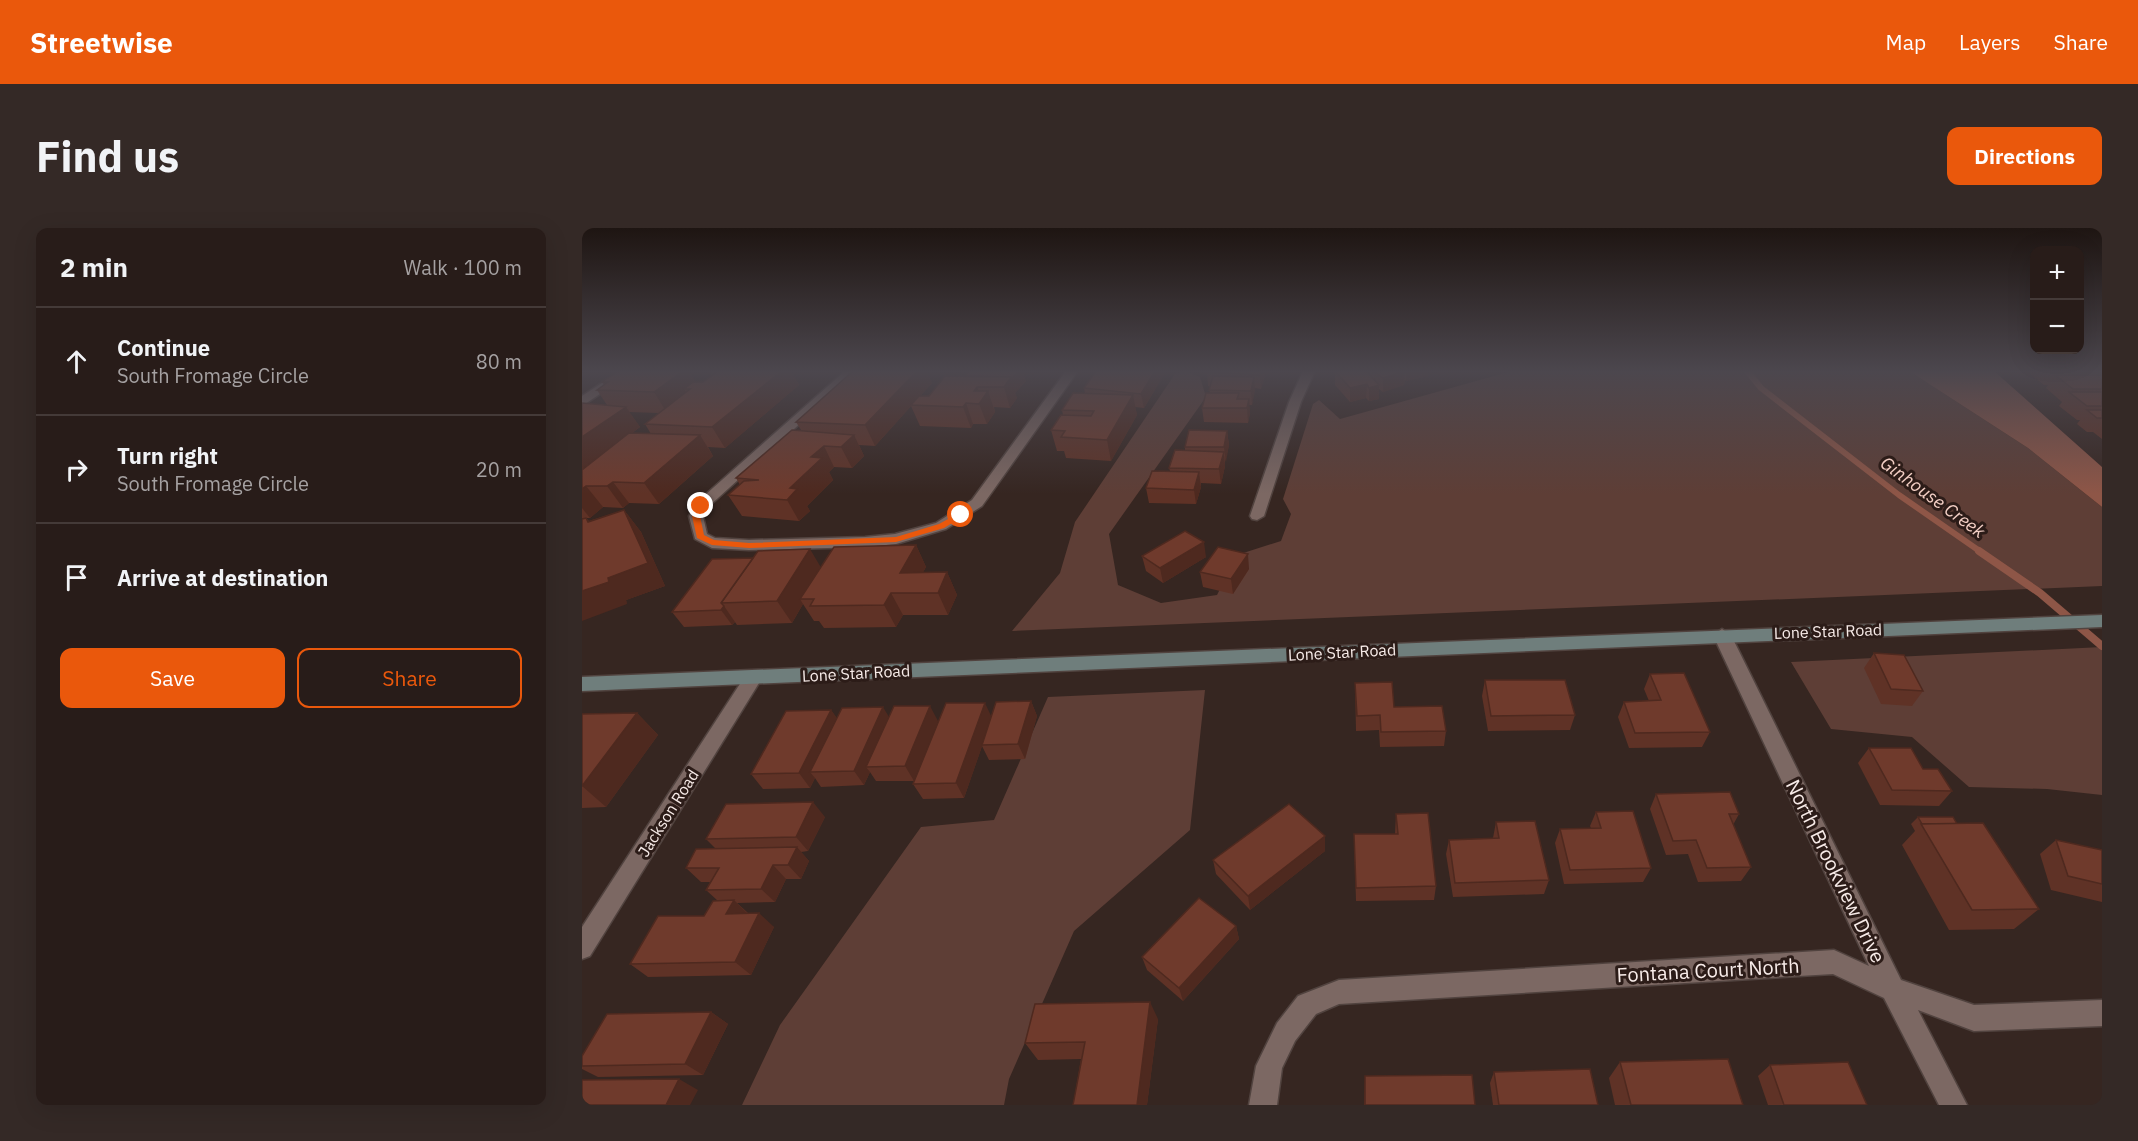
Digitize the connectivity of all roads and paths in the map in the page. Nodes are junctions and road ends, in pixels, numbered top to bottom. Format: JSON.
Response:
{"nodes":[{"id":1,"x":806,"y":412,"type":"edge"},
{"id":2,"x":1043,"y":412,"type":"edge"},
{"id":3,"x":1292,"y":412,"type":"edge"},
{"id":4,"x":1257,"y":516,"type":"dead end"},
{"id":5,"x":2102,"y":621,"type":"edge"},
{"id":6,"x":1722,"y":635,"type":"junction"},
{"id":7,"x":753,"y":678,"type":"junction"},
{"id":8,"x":582,"y":684,"type":"edge"},
{"id":9,"x":582,"y":948,"type":"edge"},
{"id":10,"x":1893,"y":989,"type":"junction"},
{"id":11,"x":2102,"y":1013,"type":"edge"},
{"id":12,"x":1263,"y":1105,"type":"edge"},
{"id":13,"x":1953,"y":1105,"type":"edge"}],
"edges":[{"from":1,"to":2,"type":"street"},
{"from":3,"to":4,"type":"street"},
{"from":5,"to":6,"type":"street","name":"Lone Star Road"},
{"from":6,"to":7,"type":"street","name":"Lone Star Road"},
{"from":6,"to":10,"type":"street","name":"North Brookview Drive"},
{"from":7,"to":8,"type":"street","name":"Lone Star Road"},
{"from":7,"to":9,"type":"street","name":"Jackson Road"},
{"from":10,"to":11,"type":"street","name":"Fontana Court North"},
{"from":10,"to":12,"type":"street","name":"Fontana Court North"},
{"from":10,"to":13,"type":"street","name":"North Brookview Drive"}]}
